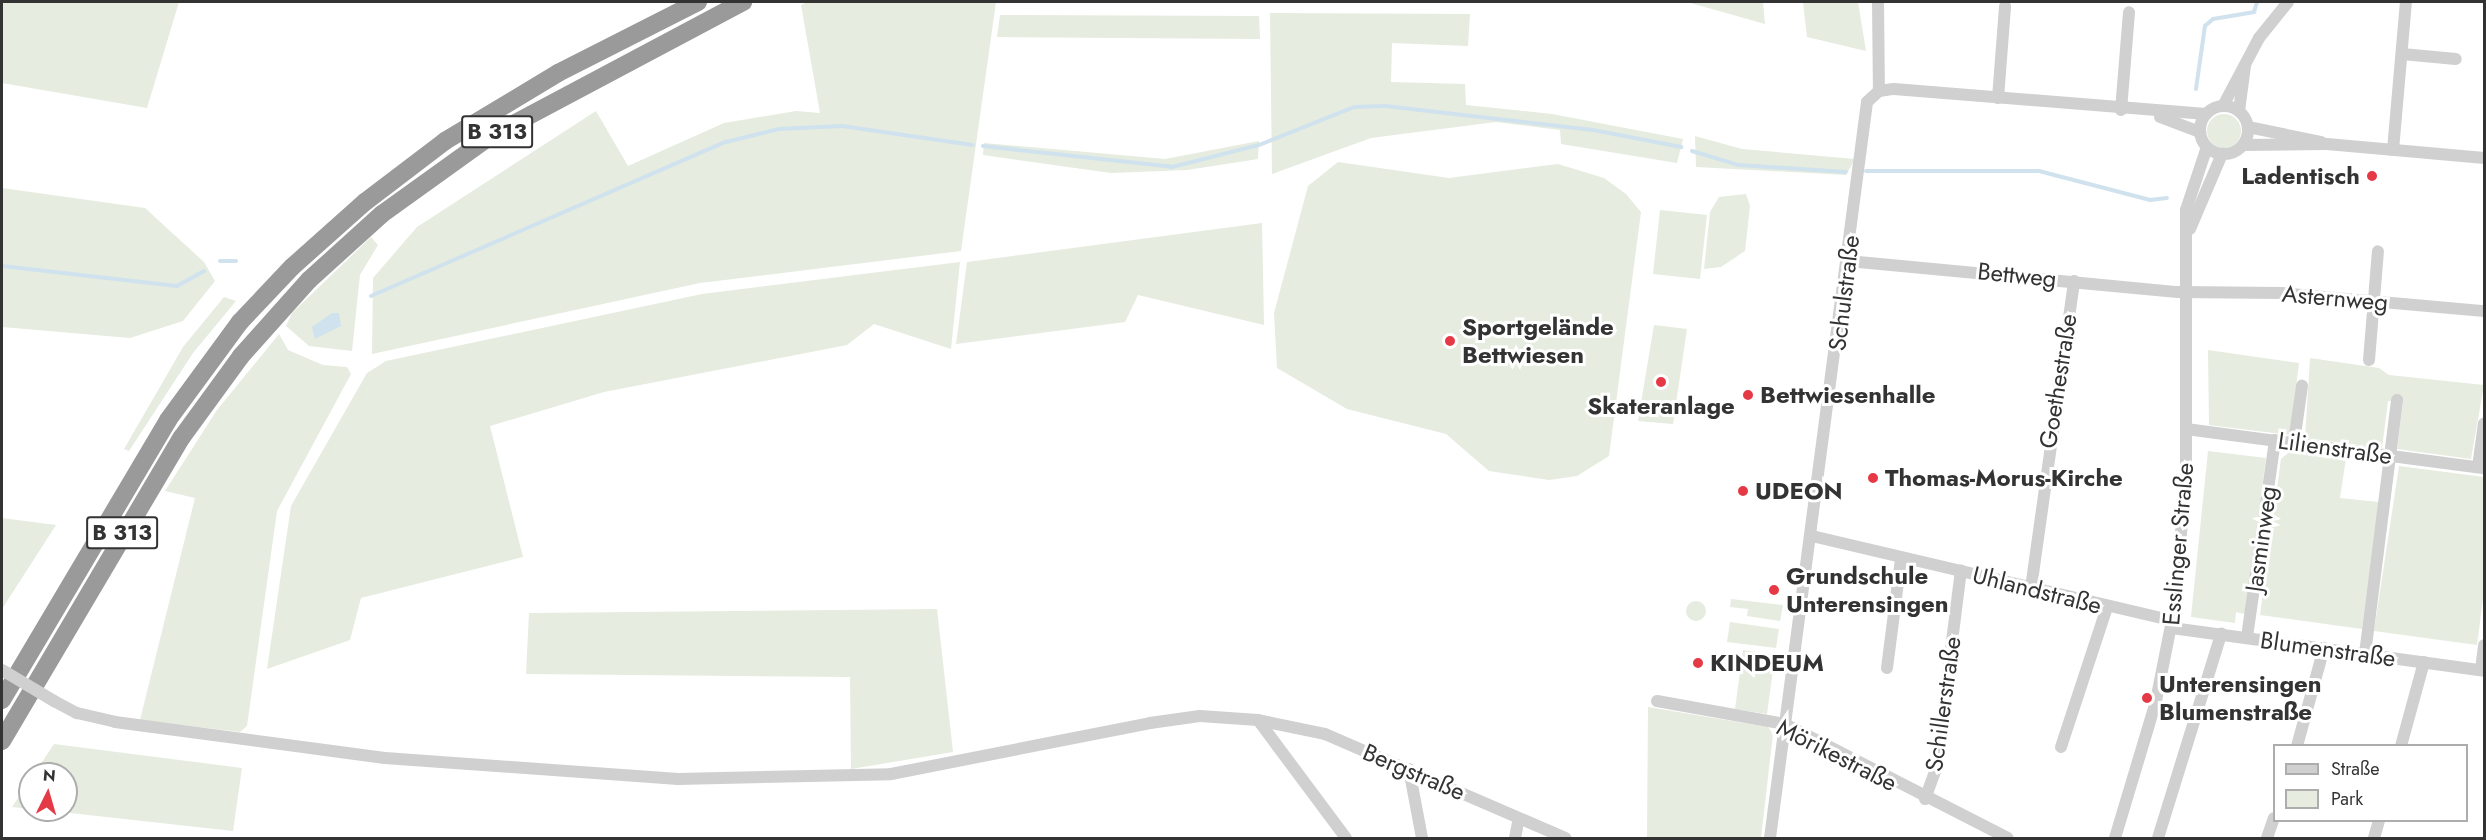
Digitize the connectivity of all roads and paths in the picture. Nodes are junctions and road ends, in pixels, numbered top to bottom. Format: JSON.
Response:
{"nodes":[{"id":1,"x":698,"y":2,"type":"edge"},
{"id":2,"x":743,"y":2,"type":"edge"},
{"id":3,"x":1878,"y":2,"type":"edge"},
{"id":4,"x":2288,"y":2,"type":"edge"},
{"id":5,"x":2406,"y":2,"type":"edge"},
{"id":6,"x":2005,"y":6,"type":"dead end"},
{"id":7,"x":2129,"y":12,"type":"dead end"},
{"id":8,"x":2402,"y":54,"type":"junction"},
{"id":9,"x":2456,"y":59,"type":"dead end"},
{"id":10,"x":2245,"y":64,"type":"junction"},
{"id":11,"x":1879,"y":91,"type":"junction"},
{"id":12,"x":1998,"y":99,"type":"junction"},
{"id":13,"x":2223,"y":106,"type":"junction"},
{"id":14,"x":2121,"y":110,"type":"junction"},
{"id":15,"x":2239,"y":111,"type":"junction"},
{"id":16,"x":2148,"y":112,"type":"junction"},
{"id":17,"x":2206,"y":114,"type":"junction"},
{"id":18,"x":2248,"y":127,"type":"junction"},
{"id":19,"x":2200,"y":132,"type":"junction"},
{"id":20,"x":2328,"y":144,"type":"junction"},
{"id":21,"x":2243,"y":145,"type":"junction"},
{"id":22,"x":2207,"y":147,"type":"junction"},
{"id":23,"x":2393,"y":150,"type":"junction"},
{"id":24,"x":2222,"y":154,"type":"junction"},
{"id":25,"x":2484,"y":158,"type":"edge"},
{"id":26,"x":2186,"y":242,"type":"junction"},
{"id":27,"x":2378,"y":250,"type":"dead end"},
{"id":28,"x":1848,"y":261,"type":"junction"},
{"id":29,"x":2074,"y":281,"type":"junction"},
{"id":30,"x":2185,"y":292,"type":"junction"},
{"id":31,"x":2374,"y":301,"type":"junction"},
{"id":32,"x":2484,"y":311,"type":"edge"},
{"id":33,"x":2369,"y":360,"type":"dead end"},
{"id":34,"x":2302,"y":386,"type":"dead end"},
{"id":35,"x":2397,"y":400,"type":"dead end"},
{"id":36,"x":2484,"y":423,"type":"edge"},
{"id":37,"x":2186,"y":429,"type":"junction"},
{"id":38,"x":2275,"y":440,"type":"junction"},
{"id":39,"x":2294,"y":442,"type":"junction"},
{"id":40,"x":2391,"y":455,"type":"junction"},
{"id":41,"x":2481,"y":467,"type":"edge"},
{"id":42,"x":1812,"y":536,"type":"junction"},
{"id":43,"x":1901,"y":558,"type":"junction"},
{"id":44,"x":1961,"y":571,"type":"junction"},
{"id":45,"x":2031,"y":588,"type":"junction"},
{"id":46,"x":2107,"y":607,"type":"junction"},
{"id":47,"x":2172,"y":624,"type":"junction"},
{"id":48,"x":2221,"y":634,"type":"junction"},
{"id":49,"x":2247,"y":637,"type":"junction"},
{"id":50,"x":2484,"y":645,"type":"edge"},
{"id":51,"x":2324,"y":648,"type":"junction"},
{"id":52,"x":2365,"y":654,"type":"junction"},
{"id":53,"x":2424,"y":662,"type":"junction"},
{"id":54,"x":1887,"y":668,"type":"dead end"},
{"id":55,"x":2,"y":670,"type":"edge"},
{"id":56,"x":2483,"y":670,"type":"edge"},
{"id":57,"x":2,"y":700,"type":"edge"},
{"id":58,"x":1657,"y":701,"type":"dead end"},
{"id":59,"x":1258,"y":720,"type":"junction"},
{"id":60,"x":1785,"y":724,"type":"junction"},
{"id":61,"x":2,"y":741,"type":"edge"},
{"id":62,"x":2298,"y":744,"type":"edge"},
{"id":63,"x":2402,"y":744,"type":"edge"},
{"id":64,"x":2061,"y":747,"type":"dead end"},
{"id":65,"x":1409,"y":769,"type":"junction"},
{"id":66,"x":1925,"y":799,"type":"junction"},
{"id":67,"x":1519,"y":818,"type":"junction"},
{"id":68,"x":2273,"y":821,"type":"edge"},
{"id":69,"x":2378,"y":822,"type":"edge"},
{"id":70,"x":1346,"y":838,"type":"edge"},
{"id":71,"x":1422,"y":838,"type":"edge"},
{"id":72,"x":1515,"y":838,"type":"edge"},
{"id":73,"x":1565,"y":838,"type":"edge"},
{"id":74,"x":1770,"y":838,"type":"edge"},
{"id":75,"x":2008,"y":838,"type":"edge"},
{"id":76,"x":2115,"y":838,"type":"edge"},
{"id":77,"x":2158,"y":838,"type":"edge"},
{"id":78,"x":2267,"y":838,"type":"edge"},
{"id":79,"x":2374,"y":838,"type":"edge"}],
"edges":[{"from":1,"to":57,"type":"highway","number":"B 313"},
{"from":2,"to":61,"type":"highway","number":"B 313"},
{"from":3,"to":11,"type":"street"},
{"from":4,"to":10,"type":"street"},
{"from":5,"to":8,"type":"street"},
{"from":6,"to":12,"type":"street"},
{"from":7,"to":14,"type":"street"},
{"from":8,"to":9,"type":"street"},
{"from":8,"to":23,"type":"street"},
{"from":10,"to":13,"type":"street"},
{"from":10,"to":15,"type":"street"},
{"from":11,"to":12,"type":"street"},
{"from":11,"to":28,"type":"street","name":"Schulstraße"},
{"from":12,"to":14,"type":"street"},
{"from":13,"to":15,"type":"street"},
{"from":13,"to":17,"type":"street"},
{"from":14,"to":16,"type":"street"},
{"from":15,"to":18,"type":"street"},
{"from":16,"to":17,"type":"street"},
{"from":16,"to":19,"type":"street"},
{"from":17,"to":19,"type":"street"},
{"from":18,"to":20,"type":"street"},
{"from":18,"to":21,"type":"street"},
{"from":19,"to":22,"type":"street"},
{"from":20,"to":21,"type":"street"},
{"from":20,"to":23,"type":"street"},
{"from":21,"to":24,"type":"street"},
{"from":22,"to":24,"type":"street"},
{"from":22,"to":26,"type":"street","name":"Esslinger Straße"},
{"from":23,"to":25,"type":"street"},
{"from":24,"to":26,"type":"street","name":"Esslinger Straße"},
{"from":26,"to":30,"type":"street","name":"Esslinger Straße"},
{"from":27,"to":31,"type":"street"},
{"from":28,"to":29,"type":"street","name":"Bettweg"},
{"from":28,"to":42,"type":"street","name":"Schulstraße"},
{"from":29,"to":30,"type":"street","name":"Bettweg"},
{"from":29,"to":45,"type":"street","name":"Goethestraße"},
{"from":30,"to":31,"type":"street","name":"Asternweg"},
{"from":30,"to":37,"type":"street","name":"Esslinger Straße"},
{"from":31,"to":32,"type":"street","name":"Asternweg"},
{"from":31,"to":33,"type":"street"},
{"from":34,"to":39,"type":"street"},
{"from":35,"to":40,"type":"street"},
{"from":36,"to":41,"type":"street"},
{"from":37,"to":38,"type":"street","name":"Lilienstraße"},
{"from":37,"to":47,"type":"street","name":"Esslinger Straße"},
{"from":38,"to":39,"type":"street","name":"Lilienstraße"},
{"from":38,"to":49,"type":"street","name":"Jasminweg"},
{"from":39,"to":40,"type":"street","name":"Lilienstraße"},
{"from":40,"to":41,"type":"street","name":"Lilienstraße"},
{"from":40,"to":52,"type":"street"},
{"from":42,"to":43,"type":"street","name":"Uhlandstraße"},
{"from":42,"to":60,"type":"street","name":"Schulstraße"},
{"from":43,"to":44,"type":"street","name":"Uhlandstraße"},
{"from":43,"to":54,"type":"street"},
{"from":44,"to":45,"type":"street","name":"Uhlandstraße"},
{"from":44,"to":66,"type":"street","name":"Schillerstraße"},
{"from":45,"to":46,"type":"street","name":"Uhlandstraße"},
{"from":46,"to":47,"type":"street","name":"Uhlandstraße"},
{"from":46,"to":64,"type":"street"},
{"from":47,"to":48,"type":"street","name":"Blumenstraße"},
{"from":47,"to":76,"type":"street","name":"Esslinger Straße"},
{"from":48,"to":49,"type":"street","name":"Blumenstraße"},
{"from":48,"to":77,"type":"street"},
{"from":49,"to":51,"type":"street","name":"Blumenstraße"},
{"from":50,"to":56,"type":"street"},
{"from":51,"to":52,"type":"street","name":"Blumenstraße"},
{"from":51,"to":62,"type":"street"},
{"from":52,"to":53,"type":"street","name":"Blumenstraße"},
{"from":53,"to":56,"type":"street","name":"Blumenstraße"},
{"from":53,"to":63,"type":"street"},
{"from":55,"to":59,"type":"street","name":"Bergstraße","bridge":true},
{"from":58,"to":60,"type":"street","name":"Mörikestraße"},
{"from":59,"to":65,"type":"street","name":"Bergstraße"},
{"from":59,"to":70,"type":"street"},
{"from":60,"to":66,"type":"street","name":"Mörikestraße"},
{"from":60,"to":74,"type":"street","name":"Schulstraße"},
{"from":65,"to":67,"type":"street","name":"Bergstraße"},
{"from":65,"to":71,"type":"street"},
{"from":66,"to":75,"type":"street","name":"Mörikestraße"},
{"from":67,"to":72,"type":"street"},
{"from":67,"to":73,"type":"street","name":"Bergstraße"},
{"from":68,"to":78,"type":"street"},
{"from":69,"to":79,"type":"street"}]}
